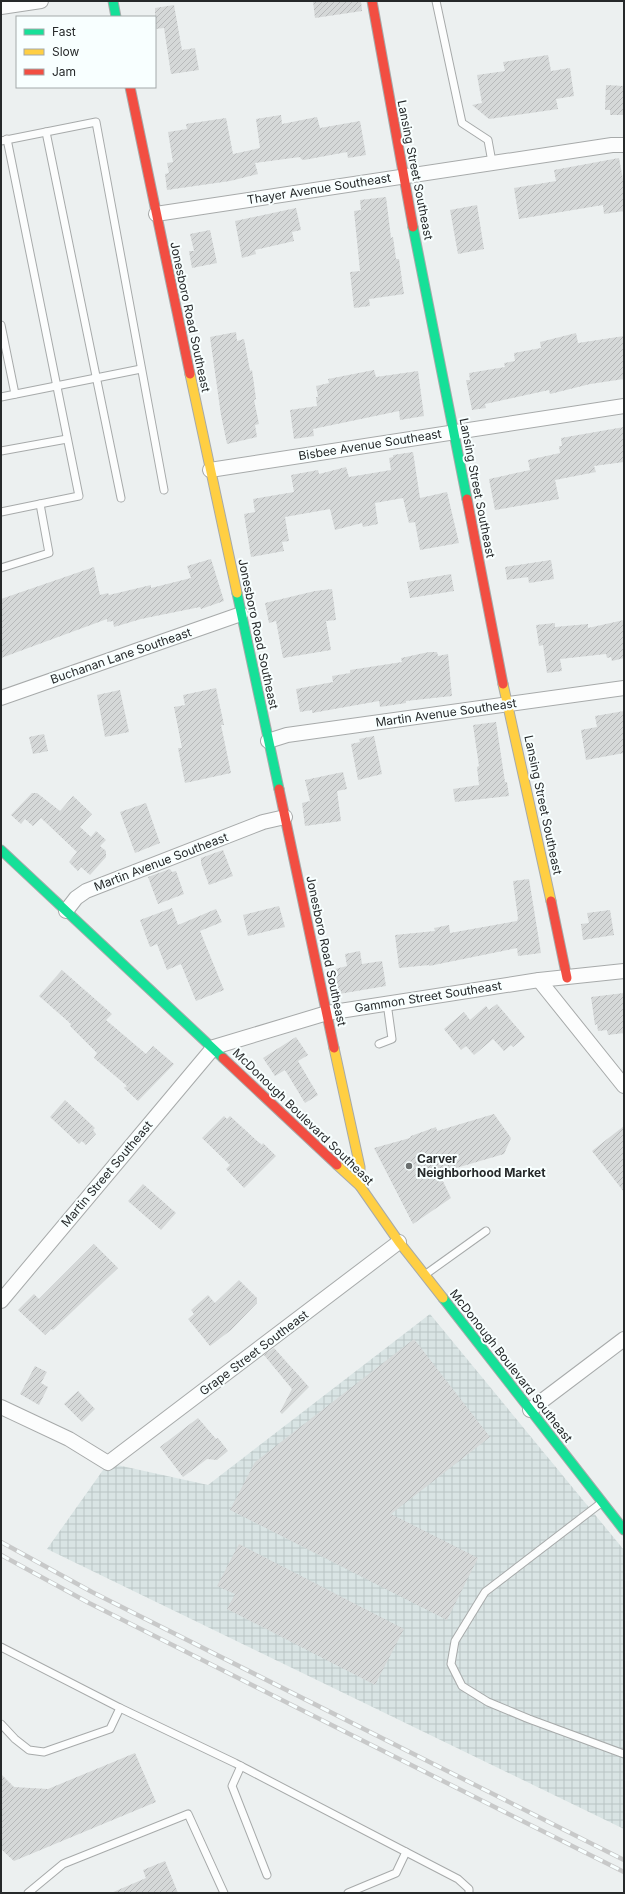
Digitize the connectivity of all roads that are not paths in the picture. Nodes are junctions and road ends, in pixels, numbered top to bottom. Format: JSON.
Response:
{"nodes":[{"id":1,"x":41,"y":1,"type":"edge"},
{"id":2,"x":113,"y":1,"type":"edge"},
{"id":3,"x":372,"y":1,"type":"edge"},
{"id":4,"x":436,"y":1,"type":"edge"},
{"id":5,"x":1,"y":7,"type":"edge"},
{"id":6,"x":116,"y":16,"type":"edge"},
{"id":7,"x":130,"y":88,"type":"edge"},
{"id":8,"x":46,"y":132,"type":"junction"},
{"id":9,"x":4,"y":140,"type":"edge"},
{"id":10,"x":624,"y":145,"type":"edge"},
{"id":11,"x":492,"y":162,"type":"junction"},
{"id":12,"x":403,"y":176,"type":"junction"},
{"id":13,"x":156,"y":214,"type":"junction"},
{"id":14,"x":1,"y":325,"type":"edge"},
{"id":15,"x":141,"y":369,"type":"junction"},
{"id":16,"x":96,"y":378,"type":"junction"},
{"id":17,"x":57,"y":386,"type":"junction"},
{"id":18,"x":15,"y":394,"type":"junction"},
{"id":19,"x":1,"y":397,"type":"edge"},
{"id":20,"x":624,"y":406,"type":"edge"},
{"id":21,"x":454,"y":432,"type":"junction"},
{"id":22,"x":68,"y":438,"type":"junction"},
{"id":23,"x":1,"y":451,"type":"edge"},
{"id":24,"x":210,"y":470,"type":"junction"},
{"id":25,"x":164,"y":490,"type":"dead end"},
{"id":26,"x":121,"y":498,"type":"dead end"},
{"id":27,"x":40,"y":504,"type":"junction"},
{"id":28,"x":1,"y":512,"type":"edge"},
{"id":29,"x":1,"y":568,"type":"edge"},
{"id":30,"x":241,"y":614,"type":"junction"},
{"id":31,"x":624,"y":688,"type":"edge"},
{"id":32,"x":1,"y":698,"type":"edge"},
{"id":33,"x":509,"y":704,"type":"junction"},
{"id":34,"x":268,"y":741,"type":"junction"},
{"id":35,"x":285,"y":817,"type":"junction"},
{"id":36,"x":1,"y":850,"type":"edge"},
{"id":37,"x":66,"y":911,"type":"junction"},
{"id":38,"x":624,"y":971,"type":"edge"},
{"id":39,"x":567,"y":978,"type":"junction"},
{"id":40,"x":539,"y":980,"type":"junction"},
{"id":41,"x":387,"y":1003,"type":"junction"},
{"id":42,"x":326,"y":1012,"type":"junction"},
{"id":43,"x":379,"y":1044,"type":"dead end"},
{"id":44,"x":214,"y":1047,"type":"junction"},
{"id":45,"x":624,"y":1086,"type":"edge"},
{"id":46,"x":360,"y":1186,"type":"junction"},
{"id":47,"x":486,"y":1231,"type":"dead end"},
{"id":48,"x":400,"y":1242,"type":"junction"},
{"id":49,"x":426,"y":1274,"type":"junction"},
{"id":50,"x":1,"y":1301,"type":"edge"},
{"id":51,"x":624,"y":1339,"type":"edge"},
{"id":52,"x":1,"y":1407,"type":"edge"},
{"id":53,"x":530,"y":1410,"type":"junction"},
{"id":54,"x":602,"y":1502,"type":"junction"},
{"id":55,"x":624,"y":1530,"type":"edge"},
{"id":56,"x":1,"y":1648,"type":"edge"},
{"id":57,"x":120,"y":1708,"type":"junction"},
{"id":58,"x":1,"y":1724,"type":"edge"},
{"id":59,"x":624,"y":1754,"type":"edge"},
{"id":60,"x":242,"y":1766,"type":"junction"},
{"id":61,"x":406,"y":1852,"type":"junction"},
{"id":62,"x":267,"y":1875,"type":"dead end"},
{"id":63,"x":28,"y":1893,"type":"edge"},
{"id":64,"x":224,"y":1893,"type":"edge"},
{"id":65,"x":348,"y":1893,"type":"edge"},
{"id":66,"x":469,"y":1893,"type":"edge"}],
"edges":[{"from":1,"to":5,"type":"street"},
{"from":2,"to":6,"type":"main road"},
{"from":3,"to":12,"type":"main road","name":"Lansing Street Southeast"},
{"from":4,"to":11,"type":"lane"},
{"from":7,"to":13,"type":"main road","name":"Jonesboro Road Southeast"},
{"from":8,"to":9,"type":"lane"},
{"from":8,"to":15,"type":"lane"},
{"from":8,"to":16,"type":"lane"},
{"from":9,"to":17,"type":"lane"},
{"from":10,"to":11,"type":"street","name":"Thayer Avenue Southeast"},
{"from":11,"to":12,"type":"street","name":"Thayer Avenue Southeast"},
{"from":12,"to":13,"type":"street","name":"Thayer Avenue Southeast"},
{"from":12,"to":21,"type":"main road","name":"Lansing Street Southeast"},
{"from":13,"to":24,"type":"main road","name":"Jonesboro Road Southeast"},
{"from":14,"to":18,"type":"lane"},
{"from":15,"to":16,"type":"lane"},
{"from":15,"to":25,"type":"lane"},
{"from":16,"to":17,"type":"lane"},
{"from":16,"to":26,"type":"lane"},
{"from":17,"to":18,"type":"lane"},
{"from":17,"to":22,"type":"lane"},
{"from":18,"to":19,"type":"lane"},
{"from":20,"to":21,"type":"street","name":"Bisbee Avenue Southeast"},
{"from":21,"to":24,"type":"street","name":"Bisbee Avenue Southeast"},
{"from":21,"to":33,"type":"main road","name":"Lansing Street Southeast"},
{"from":22,"to":23,"type":"lane"},
{"from":22,"to":27,"type":"lane"},
{"from":24,"to":30,"type":"main road","name":"Jonesboro Road Southeast"},
{"from":27,"to":28,"type":"lane"},
{"from":27,"to":29,"type":"lane"},
{"from":30,"to":32,"type":"street","name":"Buchanan Lane Southeast"},
{"from":30,"to":34,"type":"main road","name":"Jonesboro Road Southeast"},
{"from":31,"to":33,"type":"street","name":"Martin Avenue Southeast"},
{"from":33,"to":34,"type":"street","name":"Martin Avenue Southeast"},
{"from":33,"to":39,"type":"main road","name":"Lansing Street Southeast"},
{"from":34,"to":35,"type":"main road","name":"Jonesboro Road Southeast"},
{"from":35,"to":37,"type":"street","name":"Martin Avenue Southeast"},
{"from":35,"to":42,"type":"main road","name":"Jonesboro Road Southeast"},
{"from":36,"to":37,"type":"main road","name":"McDonough Boulevard Southeast"},
{"from":37,"to":44,"type":"main road","name":"McDonough Boulevard Southeast"},
{"from":38,"to":39,"type":"street","name":"Gammon Street Southeast"},
{"from":39,"to":40,"type":"street","name":"Gammon Street Southeast"},
{"from":40,"to":41,"type":"street","name":"Gammon Street Southeast"},
{"from":40,"to":45,"type":"street"},
{"from":41,"to":42,"type":"street","name":"Gammon Street Southeast"},
{"from":41,"to":43,"type":"lane"},
{"from":42,"to":44,"type":"street","name":"Gammon Street Southeast"},
{"from":42,"to":46,"type":"main road","name":"Jonesboro Road Southeast"},
{"from":44,"to":46,"type":"main road","name":"McDonough Boulevard Southeast"},
{"from":44,"to":50,"type":"street","name":"Martin Street Southeast"},
{"from":46,"to":48,"type":"main road","name":"McDonough Boulevard Southeast"},
{"from":47,"to":49,"type":"lane"},
{"from":48,"to":49,"type":"main road","name":"McDonough Boulevard Southeast"},
{"from":48,"to":52,"type":"street","name":"Grape Street Southeast"},
{"from":49,"to":53,"type":"main road","name":"McDonough Boulevard Southeast"},
{"from":51,"to":53,"type":"street"},
{"from":53,"to":54,"type":"main road","name":"McDonough Boulevard Southeast"},
{"from":54,"to":55,"type":"main road","name":"McDonough Boulevard Southeast"},
{"from":54,"to":59,"type":"lane"},
{"from":56,"to":57,"type":"lane"},
{"from":57,"to":58,"type":"lane"},
{"from":57,"to":60,"type":"lane"},
{"from":60,"to":61,"type":"lane"},
{"from":60,"to":62,"type":"lane"},
{"from":61,"to":65,"type":"lane"},
{"from":61,"to":66,"type":"lane"},
{"from":63,"to":64,"type":"lane"}]}
